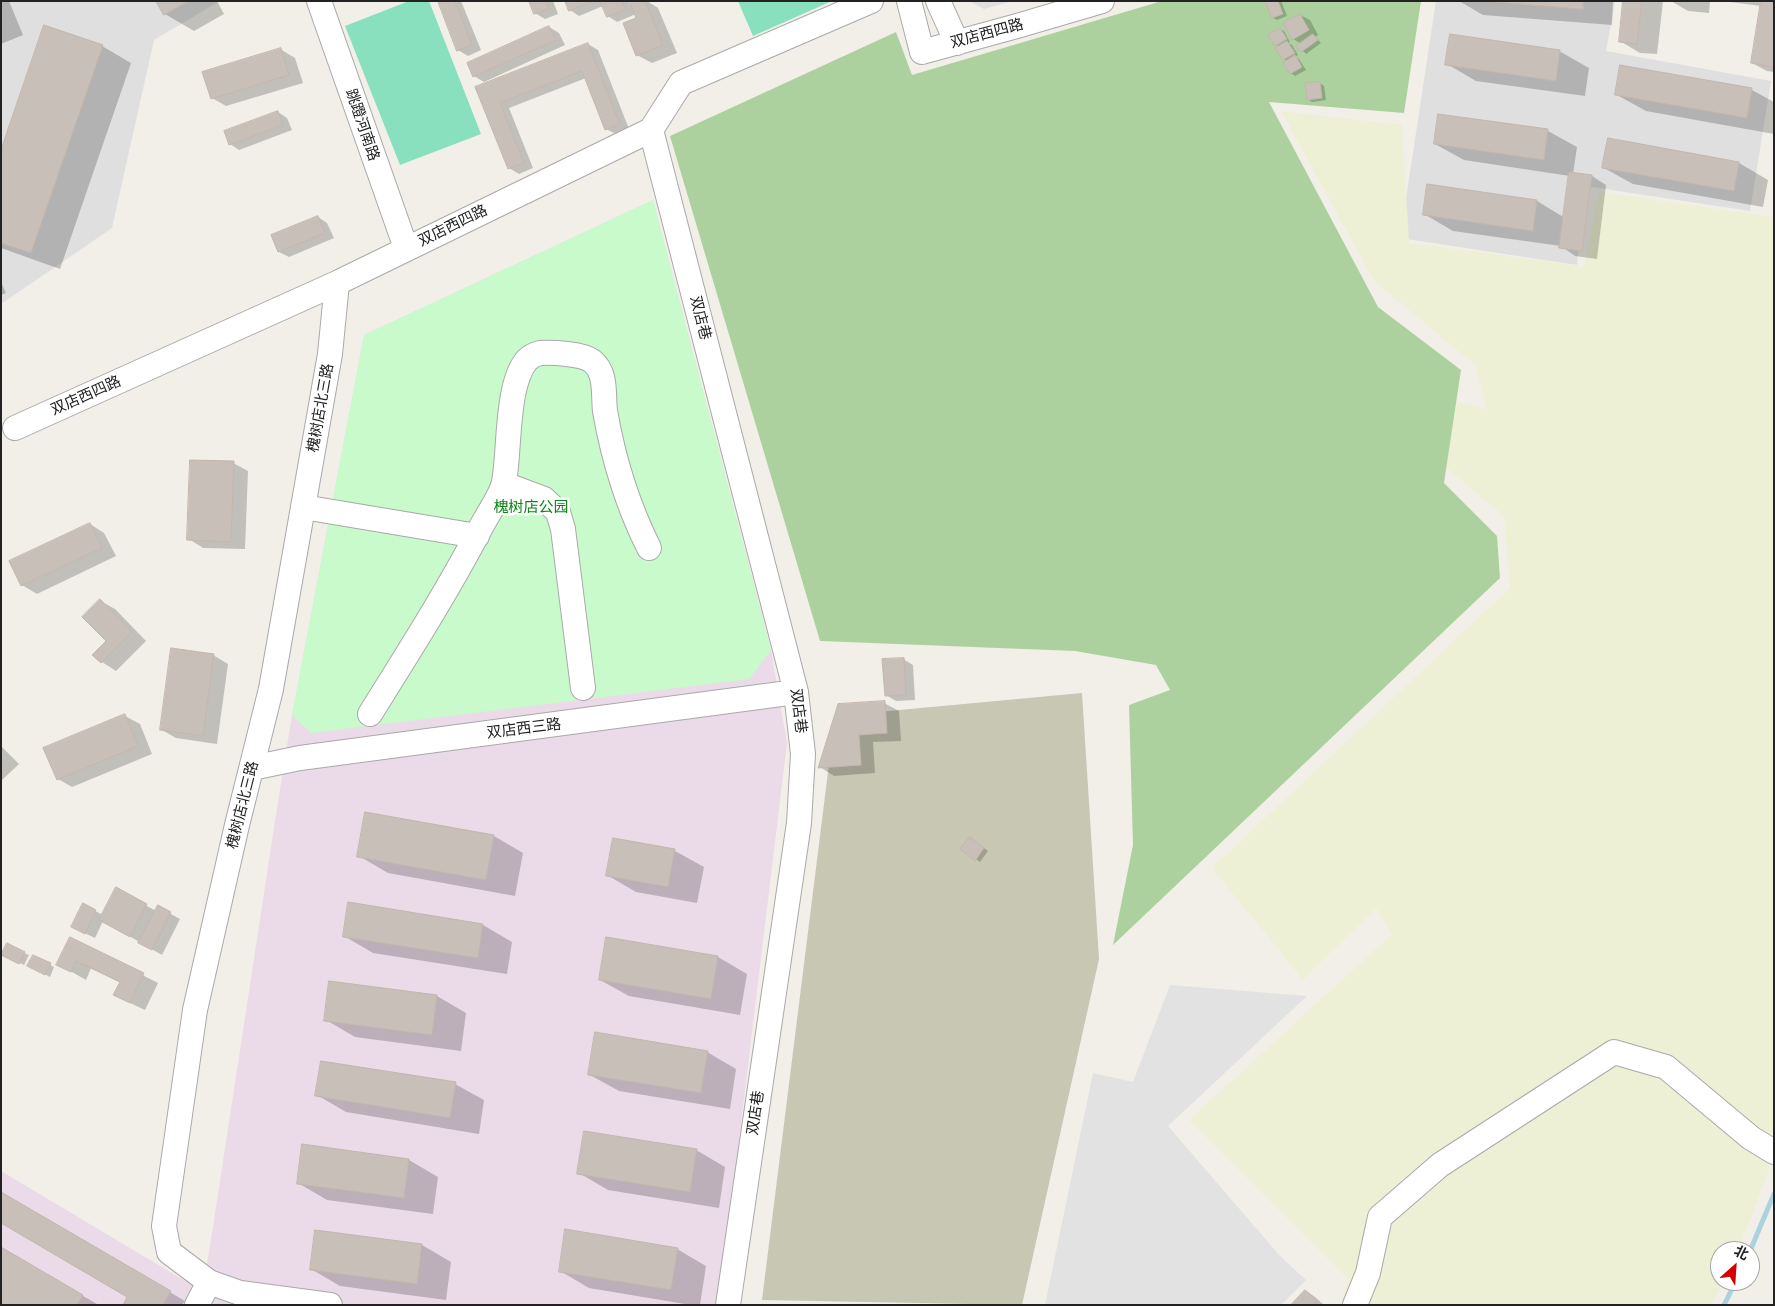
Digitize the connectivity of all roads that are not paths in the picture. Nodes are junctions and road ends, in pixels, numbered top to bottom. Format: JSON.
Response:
{"nodes":[{"id":1,"x":319,"y":1,"type":"edge"},
{"id":2,"x":871,"y":1,"type":"edge"},
{"id":3,"x":909,"y":1,"type":"edge"},
{"id":4,"x":938,"y":1,"type":"edge"},
{"id":5,"x":1102,"y":1,"type":"edge"},
{"id":6,"x":957,"y":43,"type":"junction"},
{"id":7,"x":651,"y":130,"type":"junction"},
{"id":8,"x":406,"y":248,"type":"junction"},
{"id":9,"x":338,"y":283,"type":"junction"},
{"id":10,"x":15,"y":428,"type":"dead end"},
{"id":11,"x":504,"y":484,"type":"junction"},
{"id":12,"x":303,"y":508,"type":"junction"},
{"id":13,"x":477,"y":536,"type":"junction"},
{"id":14,"x":649,"y":548,"type":"dead end"},
{"id":15,"x":583,"y":688,"type":"dead end"},
{"id":16,"x":796,"y":692,"type":"junction"},
{"id":17,"x":370,"y":714,"type":"dead end"},
{"id":18,"x":252,"y":768,"type":"junction"},
{"id":19,"x":1774,"y":1152,"type":"edge"},
{"id":20,"x":209,"y":1282,"type":"junction"},
{"id":21,"x":198,"y":1305,"type":"edge"},
{"id":22,"x":330,"y":1305,"type":"edge"},
{"id":23,"x":728,"y":1305,"type":"edge"},
{"id":24,"x":1355,"y":1305,"type":"edge"}],
"edges":[{"from":1,"to":8,"type":"street","name":"跳蹬河南路"},
{"from":2,"to":7,"type":"street"},
{"from":3,"to":6,"type":"street","name":"双店西四路"},
{"from":4,"to":6,"type":"street"},
{"from":5,"to":6,"type":"street","name":"双店西四路"},
{"from":7,"to":8,"type":"street","name":"双店西四路"},
{"from":7,"to":16,"type":"street","name":"双店巷"},
{"from":8,"to":9,"type":"street","name":"双店西四路"},
{"from":9,"to":10,"type":"street","name":"双店西四路"},
{"from":9,"to":12,"type":"street","name":"槐树店北三路"},
{"from":11,"to":13,"type":"street"},
{"from":11,"to":14,"type":"street"},
{"from":11,"to":15,"type":"street"},
{"from":12,"to":13,"type":"street"},
{"from":12,"to":18,"type":"street","name":"槐树店北三路"},
{"from":13,"to":17,"type":"street"},
{"from":16,"to":18,"type":"street","name":"双店西三路"},
{"from":16,"to":23,"type":"street","name":"双店巷"},
{"from":18,"to":20,"type":"street","name":"槐树店北三路"},
{"from":19,"to":24,"type":"street"},
{"from":20,"to":21,"type":"street"},
{"from":20,"to":22,"type":"street","name":"槐树店北三路"}]}
